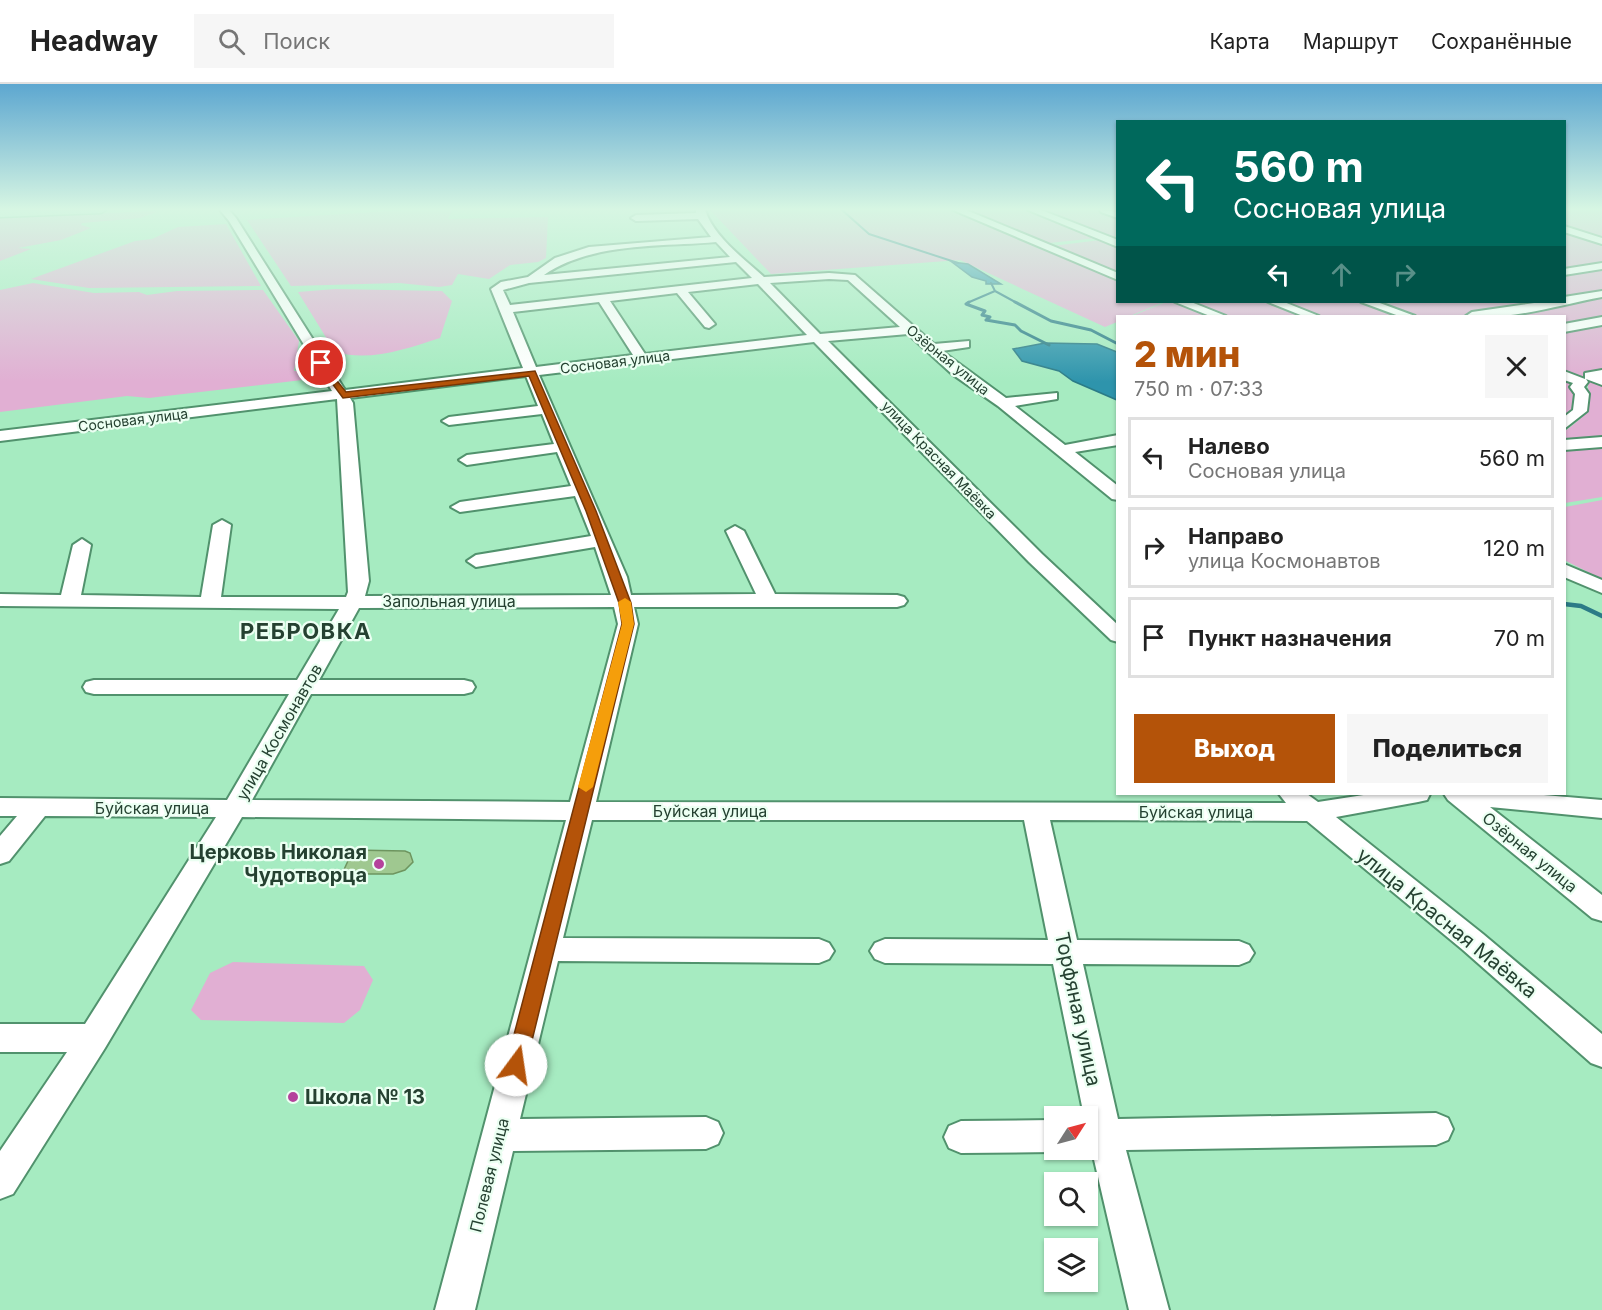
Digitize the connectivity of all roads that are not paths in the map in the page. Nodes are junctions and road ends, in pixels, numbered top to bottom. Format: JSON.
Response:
{"nodes":[{"id":1,"x":264,"y":267,"type":"edge"},
{"id":2,"x":548,"y":267,"type":"edge"},
{"id":3,"x":657,"y":267,"type":"edge"},
{"id":4,"x":748,"y":267,"type":"edge"},
{"id":5,"x":1093,"y":267,"type":"edge"},
{"id":6,"x":1594,"y":267,"type":"edge"},
{"id":7,"x":1566,"y":272,"type":"edge"},
{"id":8,"x":1116,"y":276,"type":"edge"},
{"id":9,"x":529,"y":280,"type":"junction"},
{"id":10,"x":763,"y":281,"type":"junction"},
{"id":11,"x":680,"y":290,"type":"junction"},
{"id":12,"x":1602,"y":294,"type":"edge"},
{"id":13,"x":502,"y":298,"type":"junction"},
{"id":14,"x":603,"y":299,"type":"junction"},
{"id":15,"x":1566,"y":301,"type":"edge"},
{"id":16,"x":1184,"y":303,"type":"edge"},
{"id":17,"x":1277,"y":303,"type":"edge"},
{"id":18,"x":1371,"y":303,"type":"edge"},
{"id":19,"x":1554,"y":303,"type":"edge"},
{"id":20,"x":1217,"y":315,"type":"edge"},
{"id":21,"x":1310,"y":315,"type":"edge"},
{"id":22,"x":1406,"y":315,"type":"edge"},
{"id":23,"x":1478,"y":315,"type":"edge"},
{"id":24,"x":1602,"y":321,"type":"edge"},
{"id":25,"x":709,"y":324,"type":"dead end"},
{"id":26,"x":1566,"y":328,"type":"edge"},
{"id":27,"x":909,"y":330,"type":"junction"},
{"id":28,"x":816,"y":339,"type":"junction"},
{"id":29,"x":964,"y":344,"type":"dead end"},
{"id":30,"x":930,"y":348,"type":"junction"},
{"id":31,"x":642,"y":359,"type":"junction"},
{"id":32,"x":532,"y":373,"type":"junction"},
{"id":33,"x":1602,"y":374,"type":"edge"},
{"id":34,"x":1566,"y":376,"type":"edge"},
{"id":35,"x":1602,"y":381,"type":"edge"},
{"id":36,"x":1571,"y":387,"type":"edge"},
{"id":37,"x":343,"y":395,"type":"junction"},
{"id":38,"x":1052,"y":396,"type":"dead end"},
{"id":39,"x":1003,"y":404,"type":"junction"},
{"id":40,"x":548,"y":409,"type":"junction"},
{"id":41,"x":449,"y":421,"type":"dead end"},
{"id":42,"x":1566,"y":423,"type":"edge"},
{"id":43,"x":0,"y":436,"type":"edge"},
{"id":44,"x":1116,"y":440,"type":"edge"},
{"id":45,"x":1601,"y":442,"type":"edge"},
{"id":46,"x":1566,"y":445,"type":"edge"},
{"id":47,"x":563,"y":447,"type":"junction"},
{"id":48,"x":1061,"y":450,"type":"junction"},
{"id":49,"x":467,"y":460,"type":"dead end"},
{"id":50,"x":581,"y":490,"type":"junction"},
{"id":51,"x":1116,"y":493,"type":"edge"},
{"id":52,"x":460,"y":507,"type":"dead end"},
{"id":53,"x":222,"y":525,"type":"dead end"},
{"id":54,"x":735,"y":531,"type":"dead end"},
{"id":55,"x":602,"y":540,"type":"junction"},
{"id":56,"x":82,"y":545,"type":"dead end"},
{"id":57,"x":476,"y":561,"type":"dead end"},
{"id":58,"x":1566,"y":571,"type":"edge"},
{"id":59,"x":1602,"y":587,"type":"edge"},
{"id":60,"x":0,"y":600,"type":"edge"},
{"id":61,"x":354,"y":600,"type":"junction"},
{"id":62,"x":768,"y":600,"type":"junction"},
{"id":63,"x":70,"y":601,"type":"junction"},
{"id":64,"x":210,"y":601,"type":"junction"},
{"id":65,"x":897,"y":601,"type":"dead end"},
{"id":66,"x":625,"y":603,"type":"junction"},
{"id":67,"x":1116,"y":634,"type":"edge"},
{"id":68,"x":94,"y":687,"type":"dead end"},
{"id":69,"x":464,"y":687,"type":"dead end"},
{"id":70,"x":304,"y":688,"type":"junction"},
{"id":71,"x":1405,"y":795,"type":"edge"},
{"id":72,"x":1458,"y":795,"type":"edge"},
{"id":73,"x":1467,"y":795,"type":"edge"},
{"id":74,"x":1301,"y":803,"type":"edge"},
{"id":75,"x":0,"y":807,"type":"edge"},
{"id":76,"x":38,"y":807,"type":"junction"},
{"id":77,"x":235,"y":808,"type":"junction"},
{"id":78,"x":1602,"y":809,"type":"edge"},
{"id":79,"x":579,"y":811,"type":"junction"},
{"id":80,"x":1035,"y":812,"type":"junction"},
{"id":81,"x":0,"y":854,"type":"edge"},
{"id":82,"x":1602,"y":910,"type":"edge"},
{"id":83,"x":544,"y":949,"type":"junction"},
{"id":84,"x":819,"y":951,"type":"dead end"},
{"id":85,"x":885,"y":951,"type":"dead end"},
{"id":86,"x":1067,"y":953,"type":"junction"},
{"id":87,"x":1239,"y":953,"type":"dead end"},
{"id":88,"x":0,"y":1038,"type":"edge"},
{"id":89,"x":94,"y":1038,"type":"junction"},
{"id":90,"x":1602,"y":1053,"type":"edge"},
{"id":91,"x":1091,"y":1106,"type":"edge"},
{"id":92,"x":1436,"y":1129,"type":"dead end"},
{"id":93,"x":706,"y":1132,"type":"dead end"},
{"id":94,"x":499,"y":1135,"type":"junction"},
{"id":95,"x":1098,"y":1135,"type":"edge"},
{"id":96,"x":1044,"y":1136,"type":"edge"},
{"id":97,"x":960,"y":1137,"type":"dead end"},
{"id":98,"x":1098,"y":1142,"type":"edge"},
{"id":99,"x":0,"y":1182,"type":"edge"},
{"id":100,"x":455,"y":1310,"type":"edge"},
{"id":101,"x":1149,"y":1310,"type":"edge"}],
"edges":[{"from":1,"to":37,"type":"street","name":"улица Космонавтов"},
{"from":2,"to":9,"type":"street","name":"улица Красная Маёвка"},
{"from":3,"to":9,"type":"street","name":"улица Красная Маёвка"},
{"from":4,"to":10,"type":"street","name":"улица Красная Маёвка"},
{"from":5,"to":8,"type":"street"},
{"from":6,"to":7,"type":"street"},
{"from":9,"to":13,"type":"street","name":"улица Красная Маёвка"},
{"from":10,"to":11,"type":"street"},
{"from":10,"to":27,"type":"street","name":"Озёрная улица"},
{"from":10,"to":28,"type":"street","name":"улица Красная Маёвка"},
{"from":11,"to":14,"type":"street"},
{"from":11,"to":25,"type":"street"},
{"from":12,"to":15,"type":"street"},
{"from":13,"to":14,"type":"street"},
{"from":13,"to":32,"type":"street","name":"Полевая улица"},
{"from":14,"to":31,"type":"street"},
{"from":16,"to":20,"type":"street"},
{"from":17,"to":21,"type":"street"},
{"from":18,"to":22,"type":"street"},
{"from":19,"to":23,"type":"street"},
{"from":24,"to":26,"type":"street"},
{"from":27,"to":28,"type":"street","name":"Сосновая улица"},
{"from":27,"to":30,"type":"street","name":"Озёрная улица"},
{"from":28,"to":31,"type":"street","name":"Сосновая улица"},
{"from":28,"to":67,"type":"street","name":"улица Красная Маёвка"},
{"from":29,"to":30,"type":"street"},
{"from":30,"to":39,"type":"street","name":"Озёрная улица"},
{"from":31,"to":32,"type":"street","name":"Сосновая улица"},
{"from":32,"to":37,"type":"street","name":"Сосновая улица"},
{"from":32,"to":40,"type":"street","name":"Полевая улица"},
{"from":33,"to":35,"type":"street"},
{"from":34,"to":36,"type":"street"},
{"from":36,"to":42,"type":"street"},
{"from":37,"to":43,"type":"street","name":"Сосновая улица"},
{"from":37,"to":61,"type":"street","name":"улица Космонавтов"},
{"from":38,"to":39,"type":"street"},
{"from":39,"to":48,"type":"street","name":"Озёрная улица"},
{"from":40,"to":41,"type":"street"},
{"from":40,"to":47,"type":"street","name":"Полевая улица"},
{"from":44,"to":48,"type":"street"},
{"from":45,"to":46,"type":"street"},
{"from":47,"to":49,"type":"street"},
{"from":47,"to":50,"type":"street","name":"Полевая улица"},
{"from":48,"to":51,"type":"street","name":"Озёрная улица"},
{"from":50,"to":52,"type":"street"},
{"from":50,"to":55,"type":"street","name":"Полевая улица"},
{"from":53,"to":64,"type":"street"},
{"from":54,"to":62,"type":"street"},
{"from":55,"to":57,"type":"street"},
{"from":55,"to":66,"type":"street","name":"Полевая улица"},
{"from":56,"to":63,"type":"street"},
{"from":58,"to":59,"type":"street"},
{"from":60,"to":63,"type":"street","name":"Запольная улица"},
{"from":61,"to":64,"type":"street","name":"Запольная улица"},
{"from":61,"to":66,"type":"street","name":"Запольная улица"},
{"from":61,"to":70,"type":"street","name":"улица Космонавтов"},
{"from":62,"to":65,"type":"street","name":"Запольная улица"},
{"from":62,"to":66,"type":"street","name":"Запольная улица"},
{"from":63,"to":64,"type":"street","name":"Запольная улица"},
{"from":66,"to":79,"type":"street","name":"Полевая улица"},
{"from":68,"to":70,"type":"street"},
{"from":69,"to":70,"type":"street"},
{"from":70,"to":77,"type":"street","name":"улица Космонавтов"},
{"from":71,"to":74,"type":"street","name":"Буйская улица"},
{"from":72,"to":82,"type":"street","name":"Озёрная улица"},
{"from":73,"to":78,"type":"street"},
{"from":74,"to":80,"type":"street","name":"Буйская улица"},
{"from":74,"to":90,"type":"street","name":"улица Красная Маёвка"},
{"from":75,"to":76,"type":"street","name":"Буйская улица"},
{"from":76,"to":77,"type":"street","name":"Буйская улица"},
{"from":76,"to":81,"type":"street"},
{"from":77,"to":79,"type":"street","name":"Буйская улица"},
{"from":77,"to":89,"type":"street","name":"улица Космонавтов"},
{"from":79,"to":80,"type":"street","name":"Буйская улица"},
{"from":79,"to":83,"type":"street","name":"Полевая улица"},
{"from":80,"to":86,"type":"street","name":"Торфяная улица"},
{"from":83,"to":84,"type":"street"},
{"from":83,"to":94,"type":"street","name":"Полевая улица"},
{"from":85,"to":86,"type":"street"},
{"from":86,"to":87,"type":"street"},
{"from":86,"to":91,"type":"street","name":"Торфяная улица"},
{"from":88,"to":89,"type":"street"},
{"from":89,"to":99,"type":"street","name":"улица Космонавтов"},
{"from":92,"to":95,"type":"street"},
{"from":93,"to":94,"type":"street"},
{"from":94,"to":100,"type":"street","name":"Полевая улица"},
{"from":96,"to":97,"type":"street"},
{"from":98,"to":101,"type":"street","name":"Торфяная улица"}]}
